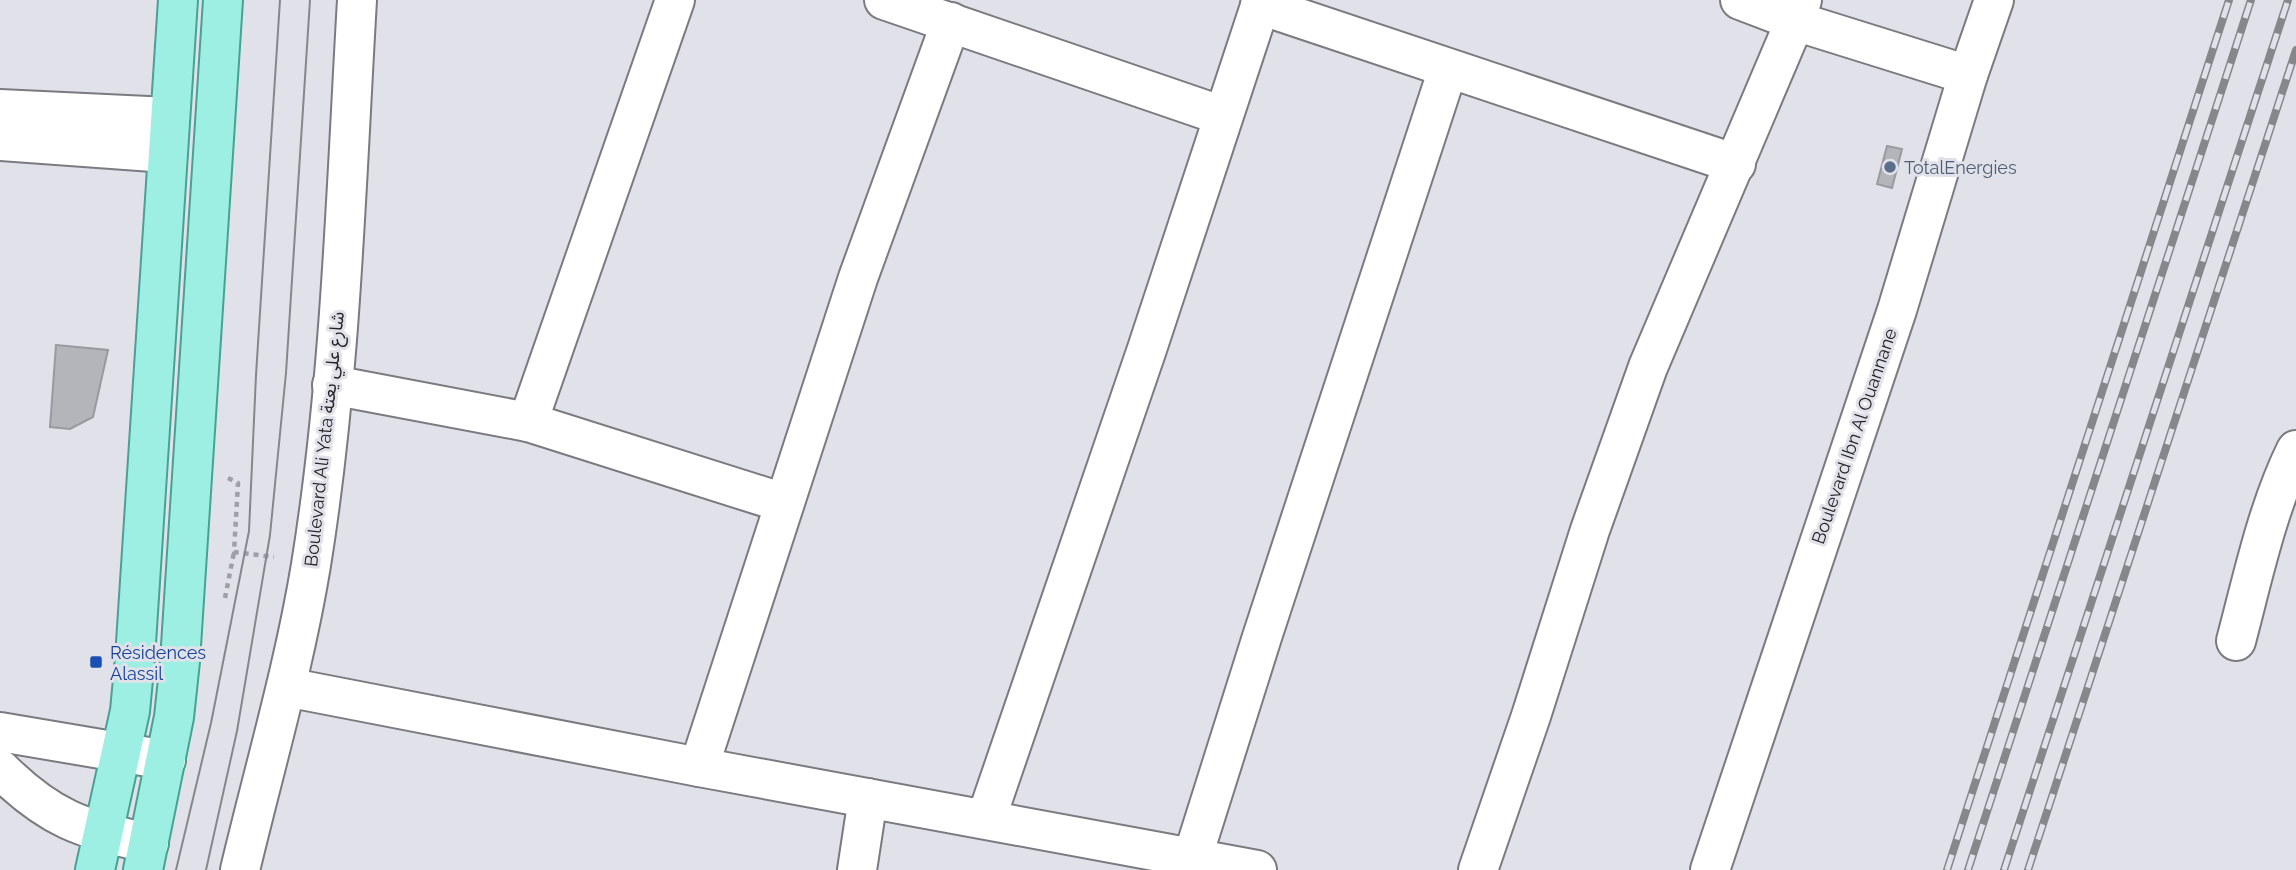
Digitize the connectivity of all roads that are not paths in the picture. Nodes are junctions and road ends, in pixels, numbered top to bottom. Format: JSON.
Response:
{"nodes":[{"id":1,"x":178,"y":0,"type":"edge"},
{"id":2,"x":222,"y":0,"type":"edge"},
{"id":3,"x":357,"y":0,"type":"edge"},
{"id":4,"x":675,"y":0,"type":"edge"},
{"id":5,"x":884,"y":0,"type":"edge"},
{"id":6,"x":1740,"y":0,"type":"edge"},
{"id":7,"x":1994,"y":0,"type":"edge"},
{"id":8,"x":1261,"y":3,"type":"edge"},
{"id":9,"x":1799,"y":11,"type":"edge"},
{"id":10,"x":951,"y":22,"type":"junction"},
{"id":11,"x":1448,"y":69,"type":"junction"},
{"id":12,"x":1968,"y":75,"type":"junction"},
{"id":13,"x":0,"y":109,"type":"edge"},
{"id":14,"x":1223,"y":116,"type":"junction"},
{"id":15,"x":168,"y":135,"type":"junction"},
{"id":16,"x":0,"y":141,"type":"edge"},
{"id":17,"x":1736,"y":164,"type":"junction"},
{"id":18,"x":332,"y":384,"type":"junction"},
{"id":19,"x":528,"y":422,"type":"junction"},
{"id":20,"x":2296,"y":450,"type":"edge"},
{"id":21,"x":784,"y":503,"type":"junction"},
{"id":22,"x":2236,"y":641,"type":"dead end"},
{"id":23,"x":286,"y":687,"type":"junction"},
{"id":24,"x":0,"y":732,"type":"edge"},
{"id":25,"x":122,"y":751,"type":"junction"},
{"id":26,"x":166,"y":760,"type":"junction"},
{"id":27,"x":699,"y":767,"type":"junction"},
{"id":28,"x":0,"y":769,"type":"edge"},
{"id":29,"x":868,"y":798,"type":"junction"},
{"id":30,"x":986,"y":819,"type":"junction"},
{"id":31,"x":98,"y":852,"type":"edge"},
{"id":32,"x":146,"y":857,"type":"edge"},
{"id":33,"x":1192,"y":859,"type":"junction"},
{"id":34,"x":240,"y":870,"type":"edge"},
{"id":35,"x":857,"y":870,"type":"edge"},
{"id":36,"x":1257,"y":870,"type":"edge"},
{"id":37,"x":1478,"y":870,"type":"edge"},
{"id":38,"x":1710,"y":870,"type":"edge"}],
"edges":[{"from":1,"to":15,"type":"main road"},
{"from":2,"to":26,"type":"main road"},
{"from":3,"to":18,"type":"street","name":"Boulevard Ali Yata شارع علي يعتة"},
{"from":4,"to":19,"type":"street"},
{"from":5,"to":10,"type":"street"},
{"from":6,"to":9,"type":"street"},
{"from":7,"to":12,"type":"street","name":"Boulevard Ibn Al Ouannane"},
{"from":8,"to":11,"type":"street"},
{"from":8,"to":14,"type":"street"},
{"from":9,"to":12,"type":"street"},
{"from":9,"to":17,"type":"street"},
{"from":10,"to":14,"type":"street"},
{"from":10,"to":21,"type":"street"},
{"from":11,"to":17,"type":"street"},
{"from":11,"to":33,"type":"street"},
{"from":12,"to":38,"type":"street","name":"Boulevard Ibn Al Ouannane"},
{"from":13,"to":15,"type":"street"},
{"from":14,"to":30,"type":"street"},
{"from":15,"to":16,"type":"street"},
{"from":15,"to":25,"type":"main road"},
{"from":17,"to":37,"type":"street"},
{"from":18,"to":19,"type":"street"},
{"from":18,"to":23,"type":"street","name":"Boulevard Ali Yata شارع علي يعتة"},
{"from":19,"to":21,"type":"street"},
{"from":20,"to":22,"type":"street"},
{"from":21,"to":27,"type":"street"},
{"from":23,"to":27,"type":"street"},
{"from":23,"to":34,"type":"street","name":"Boulevard Ali Yata شارع علي يعتة"},
{"from":24,"to":25,"type":"street"},
{"from":25,"to":26,"type":"street"},
{"from":25,"to":31,"type":"main road"},
{"from":26,"to":32,"type":"main road"},
{"from":27,"to":29,"type":"street"},
{"from":28,"to":31,"type":"street"},
{"from":29,"to":30,"type":"street"},
{"from":29,"to":35,"type":"street"},
{"from":30,"to":33,"type":"street"},
{"from":31,"to":32,"type":"street"},
{"from":33,"to":36,"type":"street"}]}
